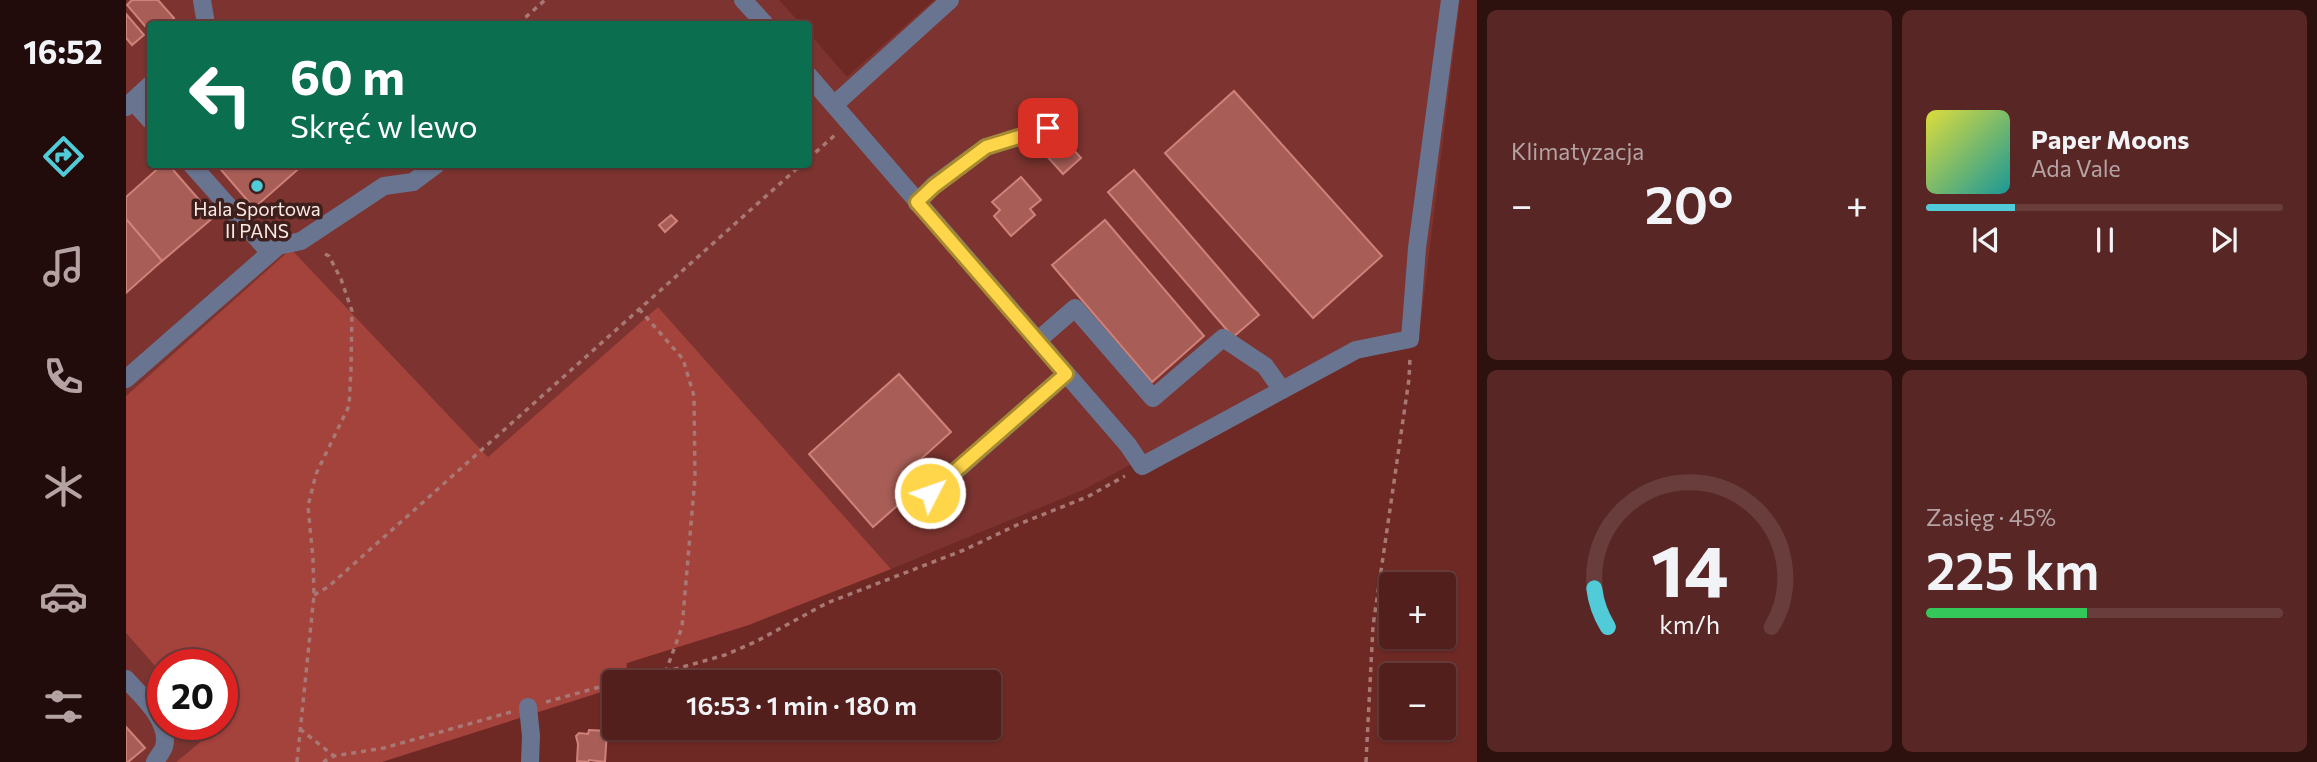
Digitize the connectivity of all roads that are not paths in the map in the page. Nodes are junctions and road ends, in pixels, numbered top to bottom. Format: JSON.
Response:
{"nodes":[{"id":1,"x":202,"y":0,"type":"edge"},
{"id":2,"x":743,"y":0,"type":"edge"},
{"id":3,"x":950,"y":0,"type":"edge"},
{"id":4,"x":1450,"y":0,"type":"edge"},
{"id":5,"x":206,"y":21,"type":"edge"},
{"id":6,"x":762,"y":21,"type":"edge"},
{"id":7,"x":812,"y":80,"type":"edge"},
{"id":8,"x":147,"y":88,"type":"edge"},
{"id":9,"x":130,"y":104,"type":"edge"},
{"id":10,"x":834,"y":105,"type":"junction"},
{"id":11,"x":147,"y":118,"type":"edge"},
{"id":12,"x":1048,"y":128,"type":"dead end"},
{"id":13,"x":195,"y":168,"type":"edge"},
{"id":14,"x":432,"y":168,"type":"edge"},
{"id":15,"x":917,"y":202,"type":"junction"},
{"id":16,"x":270,"y":253,"type":"junction"},
{"id":17,"x":1037,"y":341,"type":"junction"},
{"id":18,"x":1066,"y":374,"type":"junction"},
{"id":19,"x":126,"y":379,"type":"edge"},
{"id":20,"x":1282,"y":390,"type":"junction"},
{"id":21,"x":930,"y":493,"type":"dead end"},
{"id":22,"x":126,"y":679,"type":"edge"},
{"id":23,"x":528,"y":707,"type":"road end"},
{"id":24,"x":155,"y":762,"type":"edge"},
{"id":25,"x":530,"y":762,"type":"edge"}],
"edges":[{"from":1,"to":5,"type":"street"},
{"from":2,"to":6,"type":"street"},
{"from":3,"to":10,"type":"street"},
{"from":4,"to":20,"type":"street"},
{"from":7,"to":10,"type":"street"},
{"from":8,"to":9,"type":"street"},
{"from":9,"to":11,"type":"street"},
{"from":10,"to":15,"type":"street"},
{"from":12,"to":15,"type":"street"},
{"from":13,"to":16,"type":"street"},
{"from":14,"to":16,"type":"street"},
{"from":15,"to":17,"type":"street"},
{"from":16,"to":19,"type":"street"},
{"from":17,"to":18,"type":"street"},
{"from":17,"to":20,"type":"street"},
{"from":18,"to":20,"type":"street"},
{"from":18,"to":21,"type":"street"},
{"from":22,"to":24,"type":"street"},
{"from":23,"to":25,"type":"street"}]}
